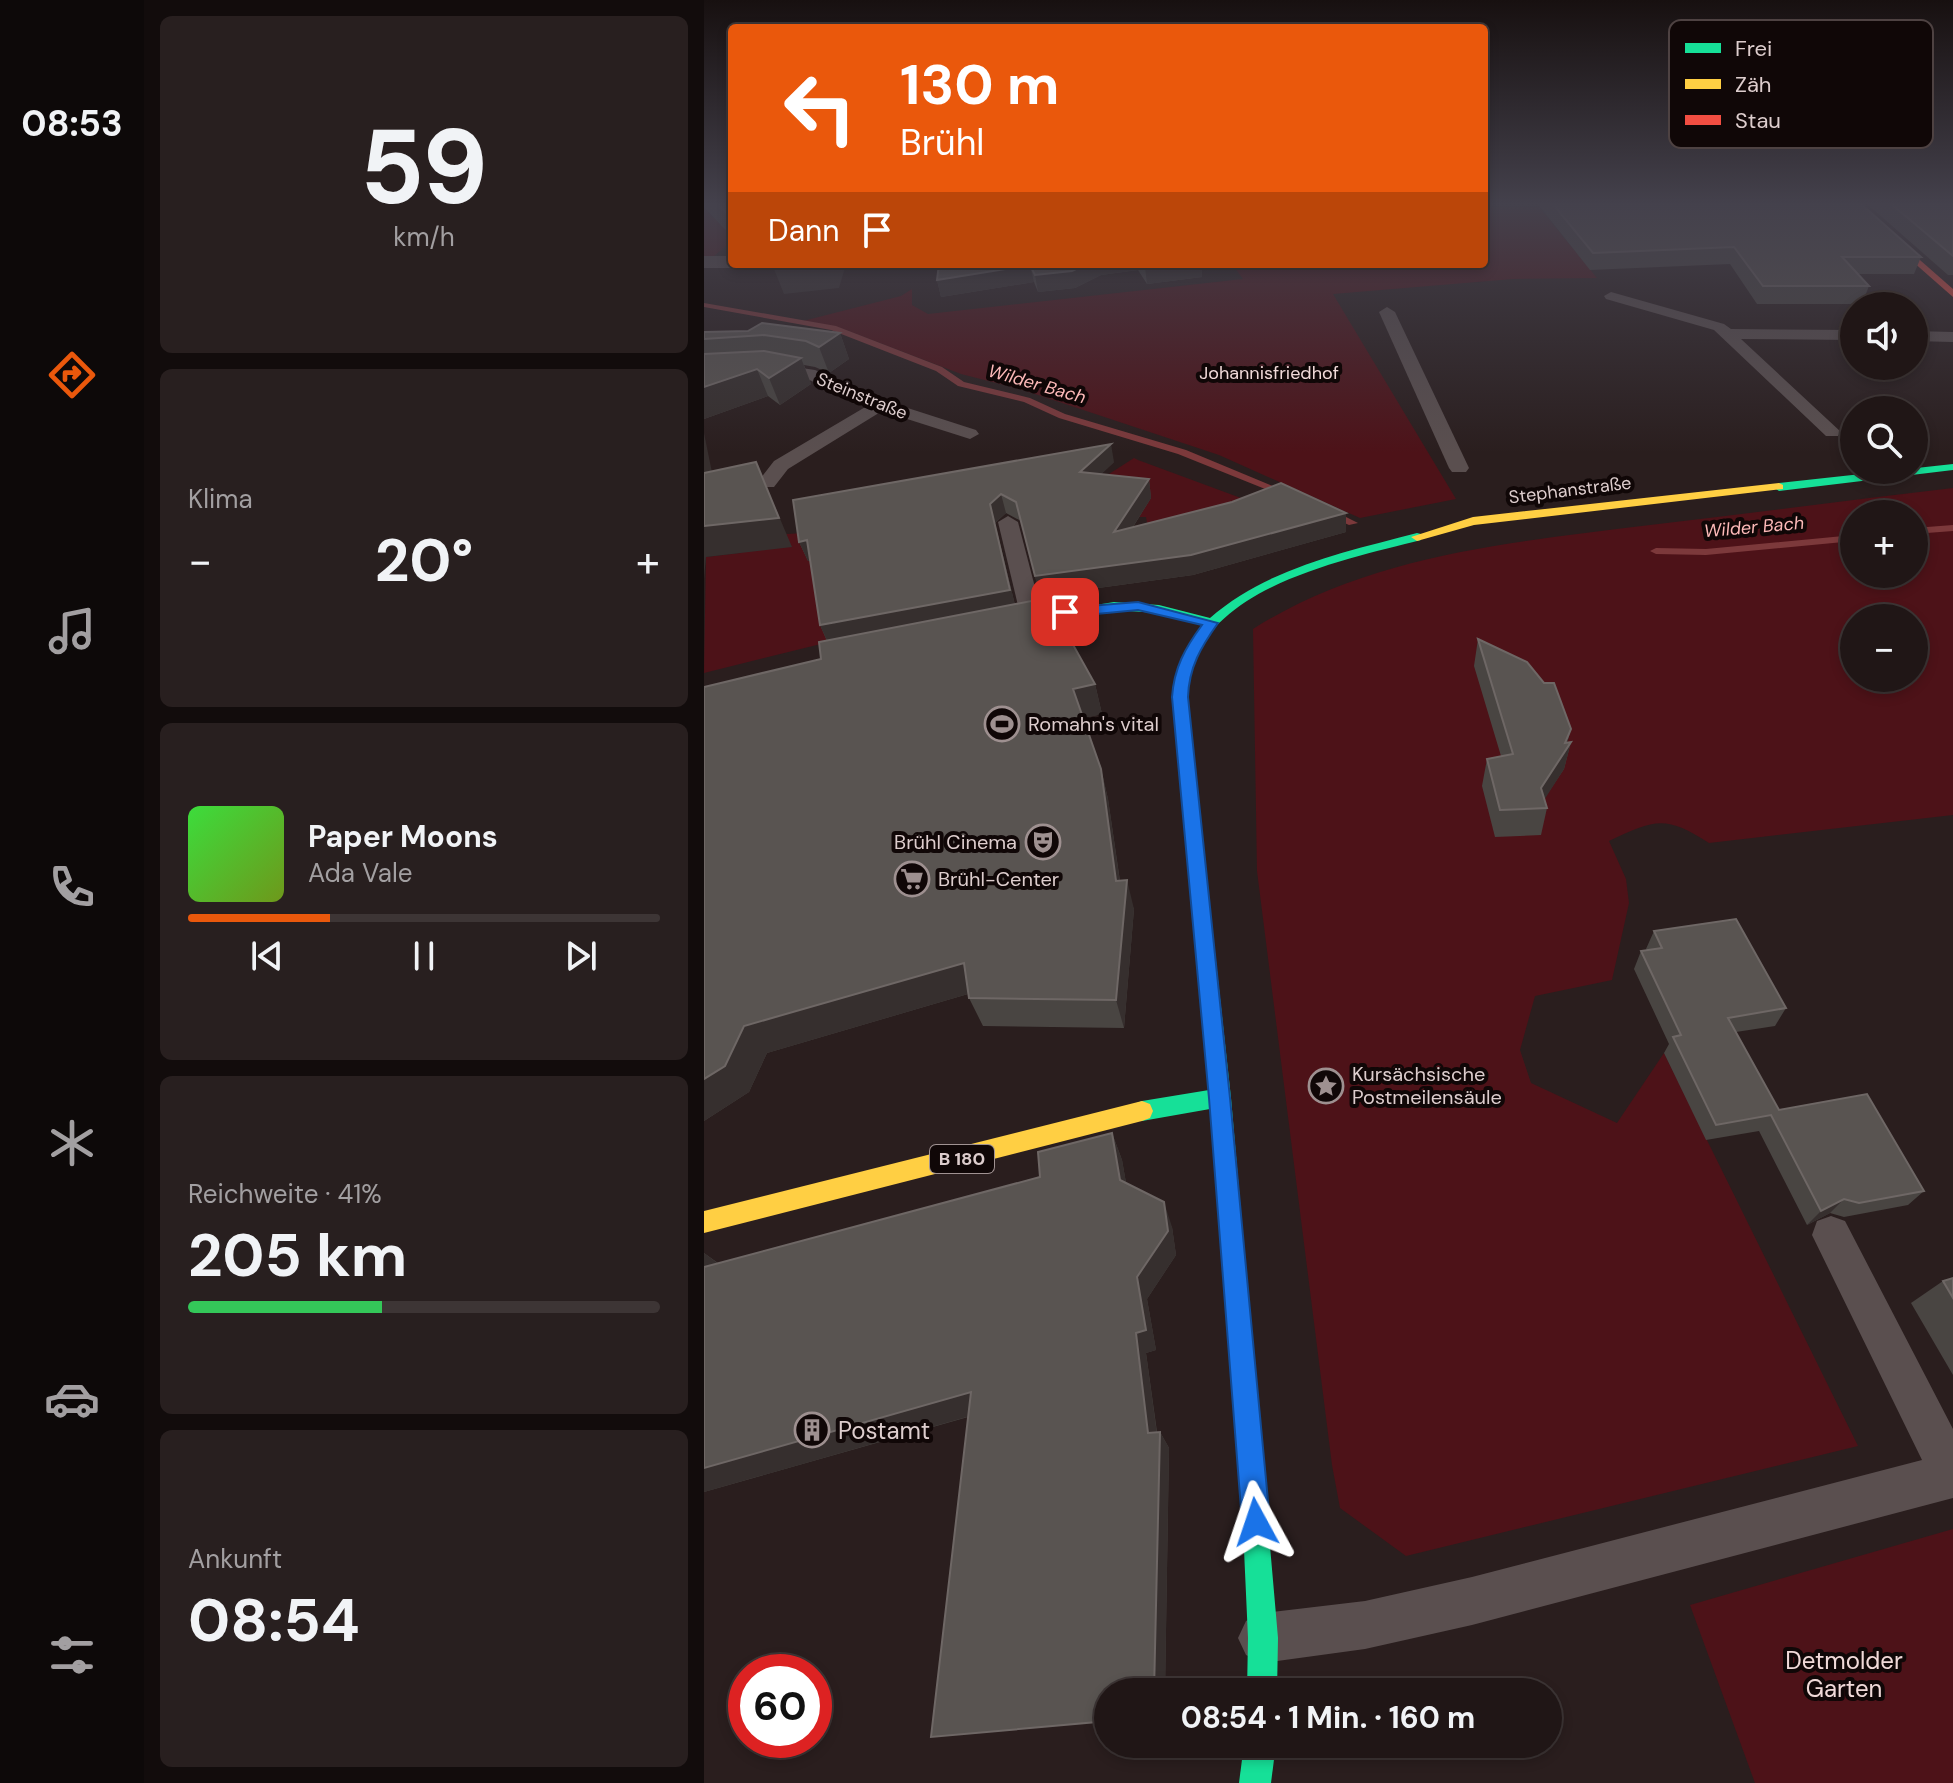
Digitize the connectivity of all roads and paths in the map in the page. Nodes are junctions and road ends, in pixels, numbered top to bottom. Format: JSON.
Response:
{"nodes":[{"id":1,"x":1611,"y":296,"type":"dead end"},
{"id":2,"x":1387,"y":312,"type":"dead end"},
{"id":3,"x":1727,"y":334,"type":"junction"},
{"id":4,"x":1840,"y":335,"type":"edge"},
{"id":5,"x":1928,"y":336,"type":"edge"},
{"id":6,"x":1953,"y":337,"type":"edge"},
{"id":7,"x":704,"y":373,"type":"edge"},
{"id":8,"x":880,"y":405,"type":"junction"},
{"id":9,"x":1832,"y":432,"type":"dead end"},
{"id":10,"x":970,"y":434,"type":"dead end"},
{"id":11,"x":1953,"y":467,"type":"edge"},
{"id":12,"x":1459,"y":468,"type":"dead end"},
{"id":13,"x":767,"y":483,"type":"edge"},
{"id":14,"x":1008,"y":522,"type":"edge"},
{"id":15,"x":1032,"y":618,"type":"junction"},
{"id":16,"x":1211,"y":623,"type":"junction"},
{"id":17,"x":978,"y":629,"type":"edge"},
{"id":18,"x":1220,"y":1098,"type":"junction"},
{"id":19,"x":704,"y":1222,"type":"edge"},
{"id":20,"x":1831,"y":1235,"type":"dead end"},
{"id":21,"x":1953,"y":1475,"type":"edge"},
{"id":22,"x":1263,"y":1638,"type":"junction"},
{"id":23,"x":1262,"y":1678,"type":"edge"},
{"id":24,"x":1258,"y":1758,"type":"edge"},
{"id":25,"x":1255,"y":1783,"type":"edge"}],
"edges":[{"from":1,"to":3,"type":"lane"},
{"from":2,"to":12,"type":"lane"},
{"from":3,"to":4,"type":"lane"},
{"from":3,"to":9,"type":"lane"},
{"from":5,"to":6,"type":"lane"},
{"from":7,"to":8,"type":"lane","name":"Steinstraße"},
{"from":8,"to":10,"type":"lane","name":"Steinstraße"},
{"from":8,"to":13,"type":"lane"},
{"from":11,"to":16,"type":"street","name":"Stephanstraße"},
{"from":14,"to":15,"type":"lane"},
{"from":15,"to":16,"type":"street"},
{"from":15,"to":17,"type":"street"},
{"from":16,"to":18,"type":"street","name":"Stephanstraße"},
{"from":18,"to":19,"type":"street","number":"B 180"},
{"from":18,"to":22,"type":"street","name":"Stephanstraße"},
{"from":20,"to":21,"type":"lane"},
{"from":21,"to":22,"type":"lane"},
{"from":22,"to":23,"type":"street","name":"Stephanstraße"},
{"from":24,"to":25,"type":"street"}]}
